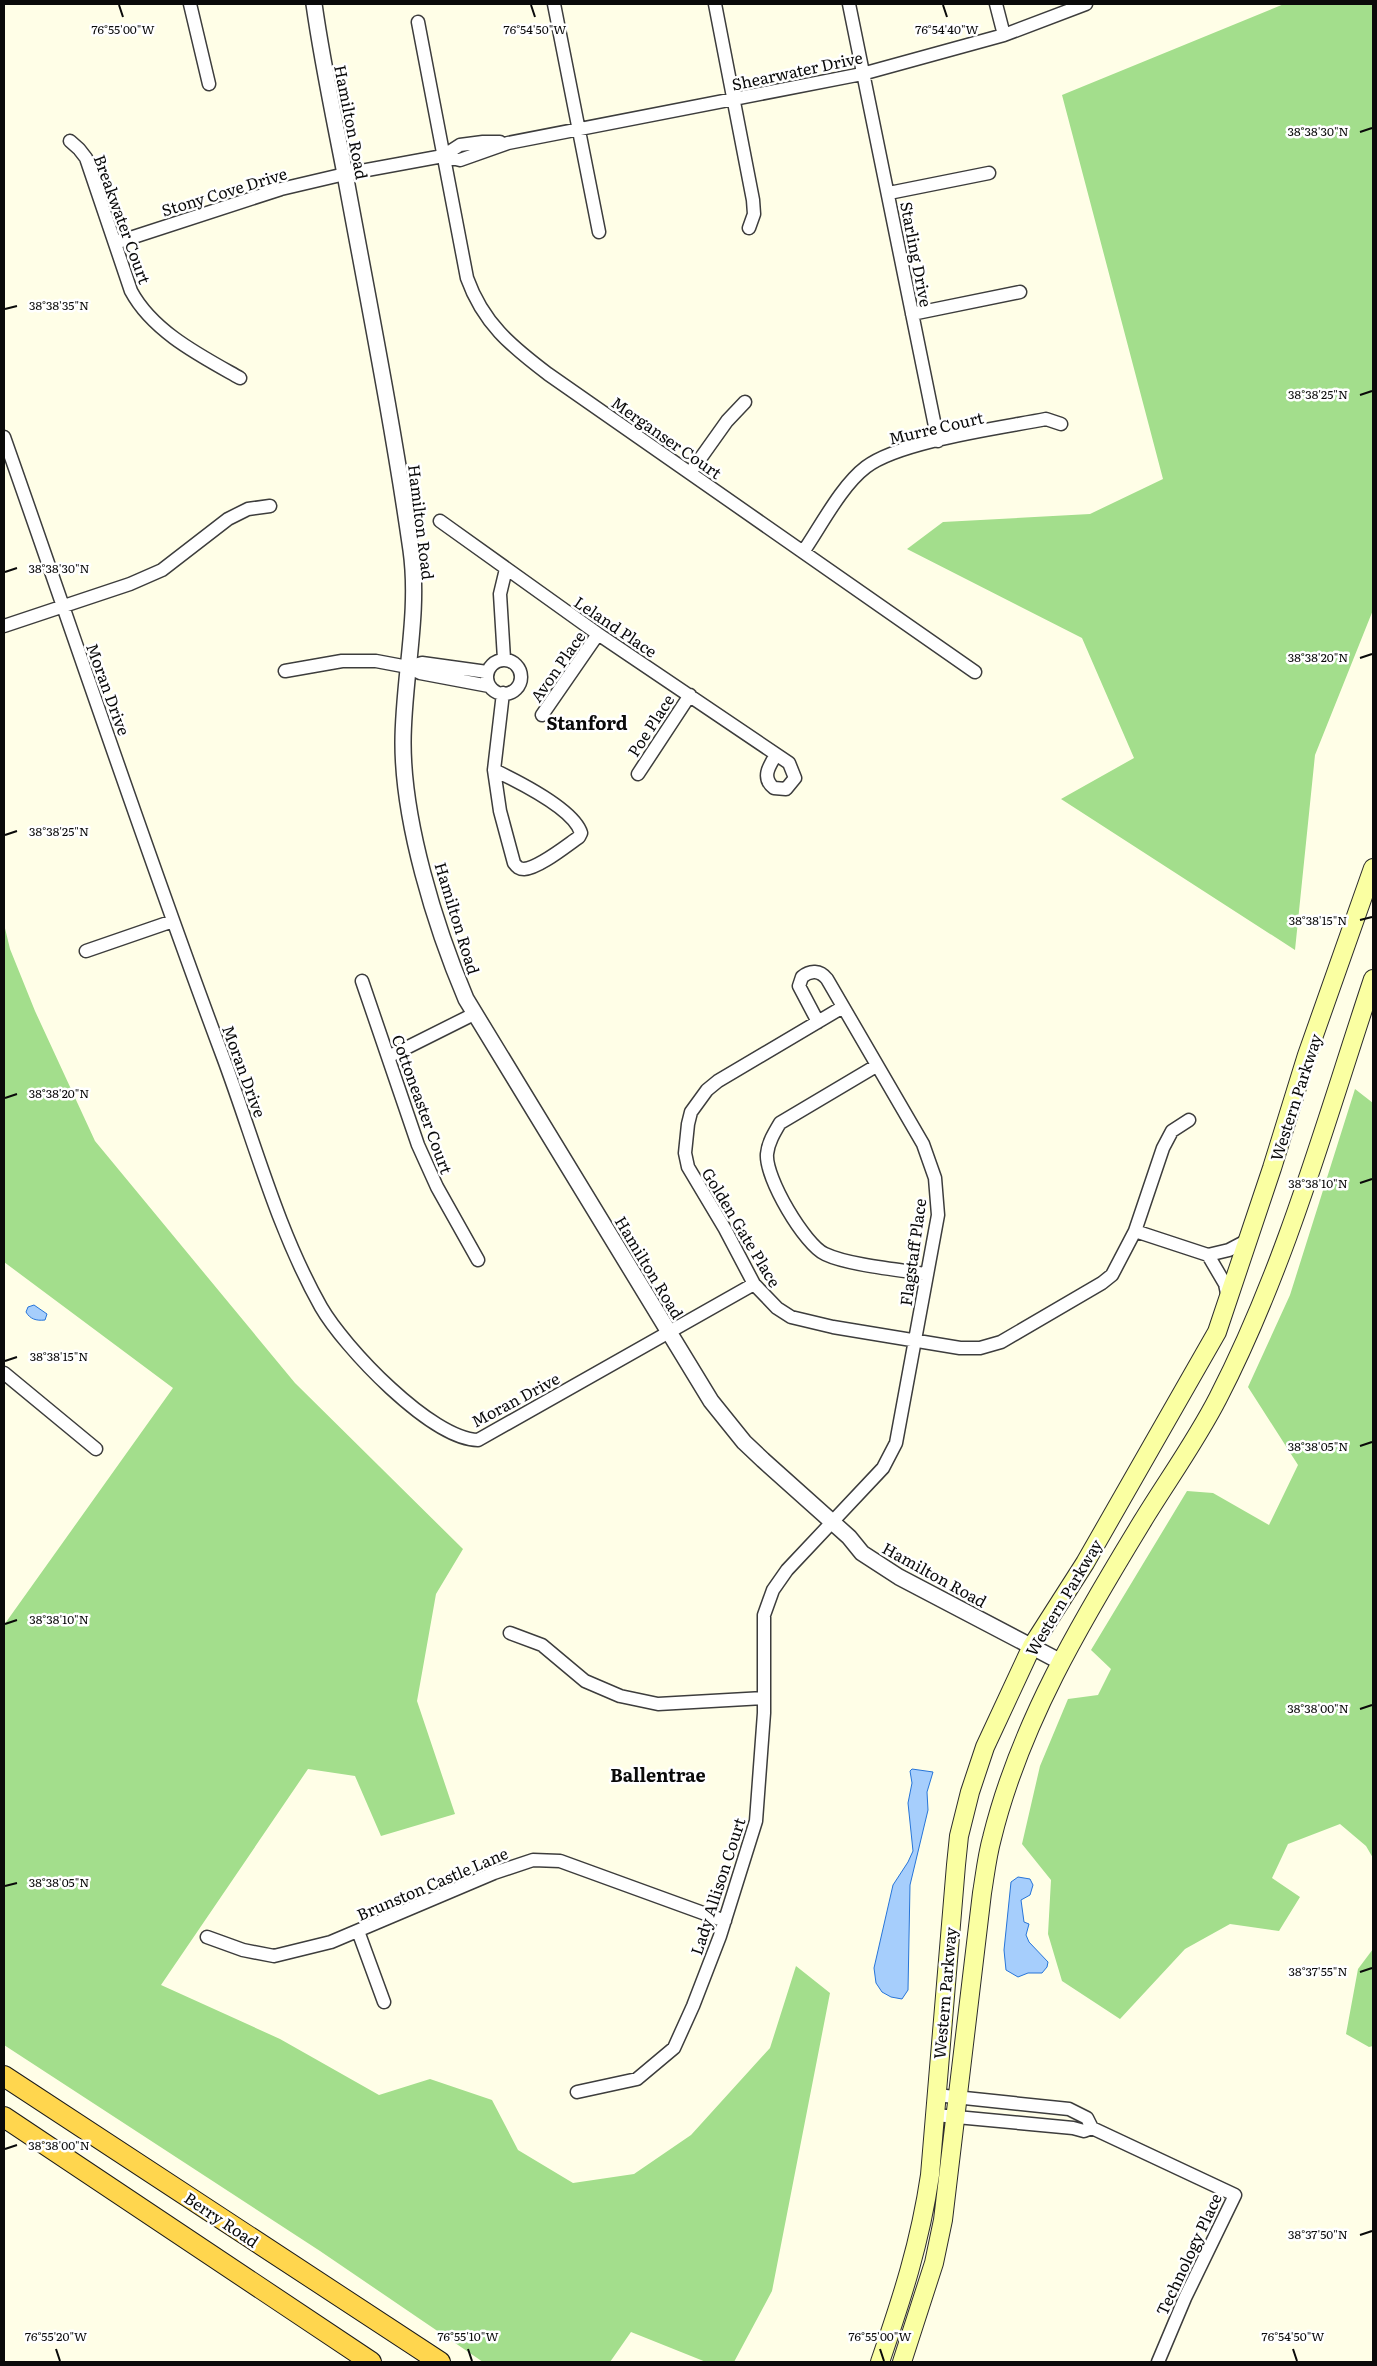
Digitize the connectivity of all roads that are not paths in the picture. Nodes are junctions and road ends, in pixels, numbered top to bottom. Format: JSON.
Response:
{"nodes":[{"id":1,"x":190,"y":4,"type":"edge"},
{"id":2,"x":314,"y":4,"type":"edge"},
{"id":3,"x":554,"y":4,"type":"edge"},
{"id":4,"x":714,"y":4,"type":"edge"},
{"id":5,"x":849,"y":4,"type":"edge"},
{"id":6,"x":996,"y":4,"type":"edge"},
{"id":7,"x":1086,"y":4,"type":"edge"},
{"id":8,"x":418,"y":22,"type":"dead end"},
{"id":9,"x":1004,"y":35,"type":"junction"},
{"id":10,"x":862,"y":74,"type":"junction"},
{"id":11,"x":208,"y":84,"type":"dead end"},
{"id":12,"x":733,"y":100,"type":"junction"},
{"id":13,"x":580,"y":130,"type":"junction"},
{"id":14,"x":70,"y":142,"type":"dead end"},
{"id":15,"x":443,"y":156,"type":"junction"},
{"id":16,"x":989,"y":172,"type":"dead end"},
{"id":17,"x":345,"y":174,"type":"junction"},
{"id":18,"x":889,"y":193,"type":"junction"},
{"id":19,"x":749,"y":228,"type":"dead end"},
{"id":20,"x":599,"y":232,"type":"dead end"},
{"id":21,"x":115,"y":243,"type":"junction"},
{"id":22,"x":1020,"y":292,"type":"dead end"},
{"id":23,"x":912,"y":314,"type":"junction"},
{"id":24,"x":240,"y":378,"type":"dead end"},
{"id":25,"x":745,"y":402,"type":"dead end"},
{"id":26,"x":1061,"y":424,"type":"dead end"},
{"id":27,"x":4,"y":437,"type":"edge"},
{"id":28,"x":938,"y":441,"type":"junction"},
{"id":29,"x":690,"y":473,"type":"junction"},
{"id":30,"x":270,"y":506,"type":"dead end"},
{"id":31,"x":440,"y":521,"type":"dead end"},
{"id":32,"x":803,"y":552,"type":"junction"},
{"id":33,"x":506,"y":569,"type":"junction"},
{"id":34,"x":62,"y":606,"type":"junction"},
{"id":35,"x":4,"y":626,"type":"edge"},
{"id":36,"x":598,"y":634,"type":"junction"},
{"id":37,"x":504,"y":659,"type":"junction"},
{"id":38,"x":408,"y":667,"type":"junction"},
{"id":39,"x":285,"y":671,"type":"dead end"},
{"id":40,"x":487,"y":672,"type":"junction"},
{"id":41,"x":975,"y":672,"type":"dead end"},
{"id":42,"x":490,"y":686,"type":"junction"},
{"id":43,"x":503,"y":693,"type":"junction"},
{"id":44,"x":690,"y":695,"type":"junction"},
{"id":45,"x":542,"y":716,"type":"dead end"},
{"id":46,"x":776,"y":755,"type":"dead end"},
{"id":47,"x":494,"y":770,"type":"junction"},
{"id":48,"x":638,"y":774,"type":"dead end"},
{"id":49,"x":1373,"y":868,"type":"edge"},
{"id":50,"x":1368,"y":903,"type":"edge"},
{"id":51,"x":172,"y":921,"type":"junction"},
{"id":52,"x":86,"y":952,"type":"dead end"},
{"id":53,"x":1373,"y":980,"type":"edge"},
{"id":54,"x":362,"y":981,"type":"dead end"},
{"id":55,"x":843,"y":1007,"type":"junction"},
{"id":56,"x":474,"y":1014,"type":"junction"},
{"id":57,"x":818,"y":1022,"type":"junction"},
{"id":58,"x":388,"y":1058,"type":"junction"},
{"id":59,"x":876,"y":1066,"type":"junction"},
{"id":60,"x":1189,"y":1120,"type":"dead end"},
{"id":61,"x":1134,"y":1230,"type":"junction"},
{"id":62,"x":1248,"y":1240,"type":"junction"},
{"id":63,"x":1208,"y":1255,"type":"junction"},
{"id":64,"x":478,"y":1260,"type":"dead end"},
{"id":65,"x":927,"y":1274,"type":"junction"},
{"id":66,"x":754,"y":1284,"type":"junction"},
{"id":67,"x":1229,"y":1299,"type":"junction"},
{"id":68,"x":669,"y":1333,"type":"junction"},
{"id":69,"x":915,"y":1341,"type":"junction"},
{"id":70,"x":4,"y":1373,"type":"edge"},
{"id":71,"x":96,"y":1449,"type":"dead end"},
{"id":72,"x":832,"y":1521,"type":"junction"},
{"id":73,"x":510,"y":1633,"type":"dead end"},
{"id":74,"x":1032,"y":1646,"type":"junction"},
{"id":75,"x":1061,"y":1662,"type":"junction"},
{"id":76,"x":764,"y":1698,"type":"junction"},
{"id":77,"x":725,"y":1921,"type":"junction"},
{"id":78,"x":358,"y":1931,"type":"junction"},
{"id":79,"x":207,"y":1938,"type":"dead end"},
{"id":80,"x":384,"y":2002,"type":"dead end"},
{"id":81,"x":4,"y":2076,"type":"edge"},
{"id":82,"x":577,"y":2092,"type":"dead end"},
{"id":83,"x":936,"y":2096,"type":"junction"},
{"id":84,"x":958,"y":2098,"type":"junction"},
{"id":85,"x":935,"y":2115,"type":"junction"},
{"id":86,"x":956,"y":2116,"type":"junction"},
{"id":87,"x":4,"y":2117,"type":"edge"},
{"id":88,"x":1092,"y":2128,"type":"junction"},
{"id":89,"x":371,"y":2362,"type":"edge"},
{"id":90,"x":440,"y":2362,"type":"edge"},
{"id":91,"x":880,"y":2362,"type":"edge"},
{"id":92,"x":902,"y":2362,"type":"edge"},
{"id":93,"x":1158,"y":2362,"type":"edge"}],
"edges":[{"from":1,"to":11,"type":"street"},
{"from":2,"to":17,"type":"street","name":"Hamilton Road"},
{"from":3,"to":13,"type":"street"},
{"from":4,"to":12,"type":"street"},
{"from":5,"to":10,"type":"street","name":"Starling Drive"},
{"from":6,"to":9,"type":"street"},
{"from":7,"to":9,"type":"street","name":"Shearwater Drive"},
{"from":8,"to":15,"type":"street","name":"Merganser Court"},
{"from":9,"to":10,"type":"street","name":"Shearwater Drive"},
{"from":10,"to":12,"type":"street","name":"Shearwater Drive"},
{"from":10,"to":18,"type":"street","name":"Starling Drive"},
{"from":12,"to":13,"type":"street","name":"Shearwater Drive"},
{"from":12,"to":19,"type":"street"},
{"from":13,"to":15,"type":"street","name":"Shearwater Drive"},
{"from":13,"to":20,"type":"street"},
{"from":14,"to":21,"type":"street","name":"Breakwater Court"},
{"from":15,"to":17,"type":"street","name":"Shearwater Drive"},
{"from":15,"to":29,"type":"street","name":"Merganser Court"},
{"from":16,"to":18,"type":"street"},
{"from":17,"to":21,"type":"street","name":"Stony Cove Drive"},
{"from":17,"to":38,"type":"street","name":"Hamilton Road"},
{"from":18,"to":23,"type":"street","name":"Starling Drive"},
{"from":21,"to":24,"type":"street","name":"Breakwater Court"},
{"from":22,"to":23,"type":"street"},
{"from":23,"to":28,"type":"street","name":"Starling Drive"},
{"from":25,"to":29,"type":"street"},
{"from":26,"to":28,"type":"street","name":"Murre Court"},
{"from":27,"to":34,"type":"street","name":"Moran Drive"},
{"from":28,"to":32,"type":"street","name":"Murre Court"},
{"from":29,"to":32,"type":"street","name":"Merganser Court"},
{"from":30,"to":34,"type":"street"},
{"from":31,"to":33,"type":"street","name":"Leland Place"},
{"from":32,"to":41,"type":"street","name":"Merganser Court"},
{"from":33,"to":36,"type":"street","name":"Leland Place"},
{"from":33,"to":37,"type":"street"},
{"from":34,"to":35,"type":"street"},
{"from":34,"to":51,"type":"street","name":"Moran Drive"},
{"from":36,"to":44,"type":"street","name":"Leland Place"},
{"from":36,"to":45,"type":"street","name":"Avon Place"},
{"from":37,"to":40,"type":"street"},
{"from":37,"to":43,"type":"street"},
{"from":38,"to":39,"type":"street"},
{"from":38,"to":40,"type":"street"},
{"from":38,"to":42,"type":"street"},
{"from":38,"to":56,"type":"street","name":"Hamilton Road"},
{"from":40,"to":42,"type":"street"},
{"from":42,"to":43,"type":"street"},
{"from":43,"to":47,"type":"street"},
{"from":44,"to":46,"type":"street","name":"Leland Place"},
{"from":44,"to":48,"type":"street","name":"Poe Place"},
{"from":47,"to":47,"type":"street"},
{"from":49,"to":50,"type":"main road","name":"Western Parkway"},
{"from":50,"to":62,"type":"main road","name":"Western Parkway"},
{"from":51,"to":52,"type":"street"},
{"from":51,"to":68,"type":"street","name":"Moran Drive"},
{"from":53,"to":75,"type":"main road","name":"Western Parkway"},
{"from":54,"to":58,"type":"street","name":"Cottoneaster Court"},
{"from":55,"to":57,"type":"street","name":"Golden Gate Place"},
{"from":55,"to":57,"type":"street","name":"Flagstaff Place"},
{"from":55,"to":59,"type":"street","name":"Flagstaff Place"},
{"from":56,"to":58,"type":"street"},
{"from":56,"to":68,"type":"street","name":"Hamilton Road"},
{"from":57,"to":66,"type":"street","name":"Golden Gate Place"},
{"from":58,"to":64,"type":"street","name":"Cottoneaster Court"},
{"from":59,"to":65,"type":"street","name":"Flagstaff Place"},
{"from":59,"to":65,"type":"street"},
{"from":60,"to":61,"type":"street","name":"Golden Gate Place"},
{"from":61,"to":63,"type":"street"},
{"from":61,"to":69,"type":"street","name":"Golden Gate Place"},
{"from":62,"to":63,"type":"street"},
{"from":62,"to":67,"type":"main road","name":"Western Parkway"},
{"from":63,"to":67,"type":"street"},
{"from":65,"to":69,"type":"street","name":"Flagstaff Place"},
{"from":66,"to":68,"type":"street","name":"Moran Drive"},
{"from":66,"to":69,"type":"street","name":"Golden Gate Place"},
{"from":67,"to":74,"type":"main road","name":"Western Parkway"},
{"from":68,"to":72,"type":"street","name":"Hamilton Road"},
{"from":69,"to":72,"type":"street","name":"Flagstaff Place"},
{"from":70,"to":71,"type":"street"},
{"from":72,"to":74,"type":"street","name":"Hamilton Road"},
{"from":72,"to":76,"type":"street","name":"Lady Allison Court"},
{"from":73,"to":76,"type":"street"},
{"from":74,"to":75,"type":"street","name":"Hamilton Road"},
{"from":74,"to":83,"type":"main road","name":"Western Parkway"},
{"from":75,"to":84,"type":"main road","name":"Western Parkway"},
{"from":76,"to":77,"type":"street","name":"Lady Allison Court"},
{"from":77,"to":78,"type":"street","name":"Brunston Castle Lane"},
{"from":77,"to":82,"type":"street","name":"Lady Allison Court"},
{"from":78,"to":79,"type":"street","name":"Brunston Castle Lane"},
{"from":78,"to":80,"type":"street"},
{"from":81,"to":90,"type":"highway","name":"Berry Road"},
{"from":83,"to":84,"type":"street","name":"Technology Place"},
{"from":83,"to":85,"type":"main road","name":"Western Parkway"},
{"from":84,"to":86,"type":"main road","name":"Western Parkway"},
{"from":84,"to":88,"type":"street","name":"Technology Place"},
{"from":85,"to":86,"type":"street","name":"Technology Place"},
{"from":85,"to":91,"type":"main road","name":"Western Parkway"},
{"from":86,"to":88,"type":"street","name":"Technology Place"},
{"from":86,"to":92,"type":"main road","name":"Western Parkway"},
{"from":87,"to":89,"type":"highway"},
{"from":88,"to":93,"type":"street","name":"Technology Place"}]}
